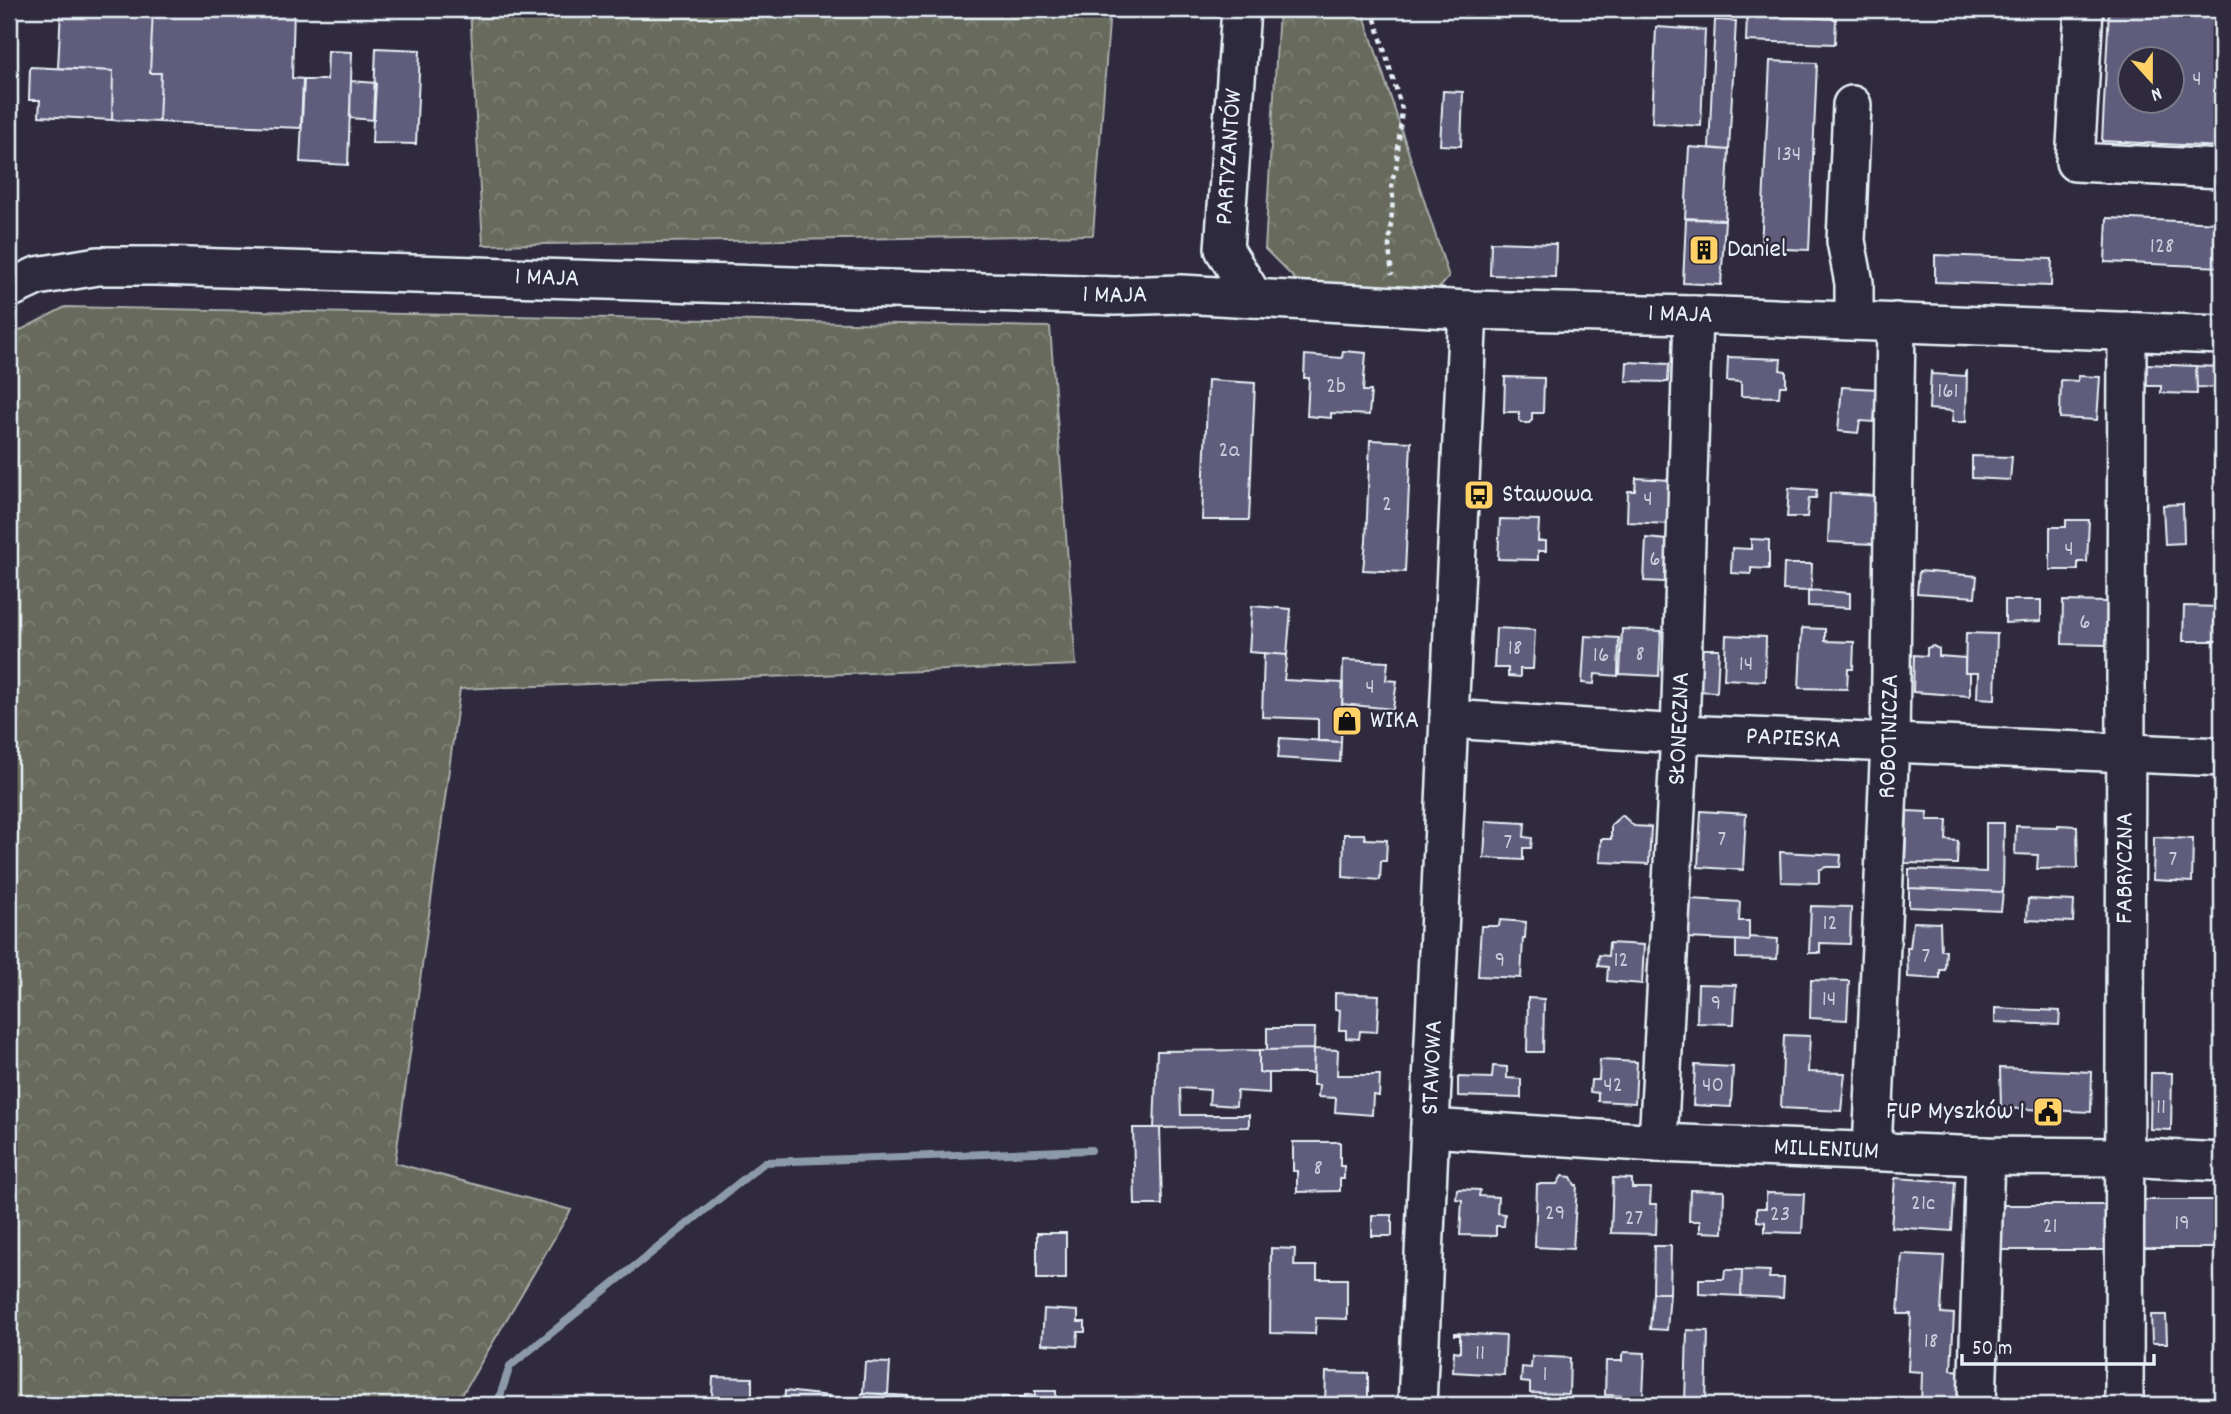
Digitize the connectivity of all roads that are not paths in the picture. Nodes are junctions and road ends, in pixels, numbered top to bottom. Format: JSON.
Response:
{"nodes":[{"id":1,"x":1241,"y":9,"type":"edge"},
{"id":2,"x":2084,"y":9,"type":"edge"},
{"id":3,"x":1852,"y":105,"type":"dead end"},
{"id":4,"x":2222,"y":169,"type":"edge"},
{"id":5,"x":9,"y":289,"type":"edge"},
{"id":6,"x":1254,"y":298,"type":"junction"},
{"id":7,"x":1468,"y":310,"type":"junction"},
{"id":8,"x":1693,"y":314,"type":"junction"},
{"id":9,"x":1854,"y":321,"type":"junction"},
{"id":10,"x":1896,"y":323,"type":"junction"},
{"id":11,"x":2127,"y":331,"type":"junction"},
{"id":12,"x":2222,"y":335,"type":"edge"},
{"id":13,"x":1449,"y":719,"type":"junction"},
{"id":14,"x":1680,"y":734,"type":"junction"},
{"id":15,"x":1890,"y":741,"type":"junction"},
{"id":16,"x":2124,"y":752,"type":"junction"},
{"id":17,"x":2222,"y":757,"type":"edge"},
{"id":18,"x":1430,"y":1128,"type":"junction"},
{"id":19,"x":1658,"y":1143,"type":"junction"},
{"id":20,"x":1872,"y":1152,"type":"junction"},
{"id":21,"x":1985,"y":1156,"type":"junction"},
{"id":22,"x":2123,"y":1157,"type":"junction"},
{"id":23,"x":2222,"y":1162,"type":"edge"},
{"id":24,"x":1417,"y":1405,"type":"edge"},
{"id":25,"x":1977,"y":1405,"type":"edge"},
{"id":26,"x":2124,"y":1405,"type":"edge"}],
"edges":[{"from":1,"to":6,"type":"street","name":"PARTYZANTÓW"},
{"from":2,"to":4,"type":"street"},
{"from":3,"to":9,"type":"street"},
{"from":5,"to":6,"type":"street","name":"1 MAJA"},
{"from":6,"to":7,"type":"street","name":"1 MAJA"},
{"from":7,"to":8,"type":"street","name":"1 MAJA"},
{"from":7,"to":13,"type":"street","name":"STAWOWA"},
{"from":8,"to":9,"type":"street","name":"1 MAJA"},
{"from":8,"to":14,"type":"street","name":"SŁONECZNA"},
{"from":9,"to":10,"type":"street","name":"1 MAJA"},
{"from":10,"to":11,"type":"street","name":"1 MAJA"},
{"from":10,"to":15,"type":"street","name":"ROBOTNICZA"},
{"from":11,"to":12,"type":"street","name":"1 MAJA"},
{"from":11,"to":16,"type":"street","name":"FABRYCZNA"},
{"from":13,"to":14,"type":"street","name":"PAPIESKA"},
{"from":13,"to":18,"type":"street","name":"STAWOWA"},
{"from":14,"to":15,"type":"street","name":"PAPIESKA"},
{"from":14,"to":19,"type":"street","name":"SŁONECZNA"},
{"from":15,"to":16,"type":"street","name":"PAPIESKA"},
{"from":15,"to":20,"type":"street","name":"ROBOTNICZA"},
{"from":16,"to":17,"type":"street","name":"PAPIESKA"},
{"from":16,"to":22,"type":"street","name":"FABRYCZNA"},
{"from":18,"to":19,"type":"street","name":"MILLENIUM"},
{"from":18,"to":24,"type":"street","name":"STAWOWA"},
{"from":19,"to":20,"type":"street","name":"MILLENIUM"},
{"from":20,"to":21,"type":"street","name":"MILLENIUM"},
{"from":21,"to":22,"type":"street","name":"MILLENIUM"},
{"from":21,"to":25,"type":"street"},
{"from":22,"to":23,"type":"street","name":"MILLENIUM"},
{"from":22,"to":26,"type":"street","name":"FABRYCZNA"}]}
